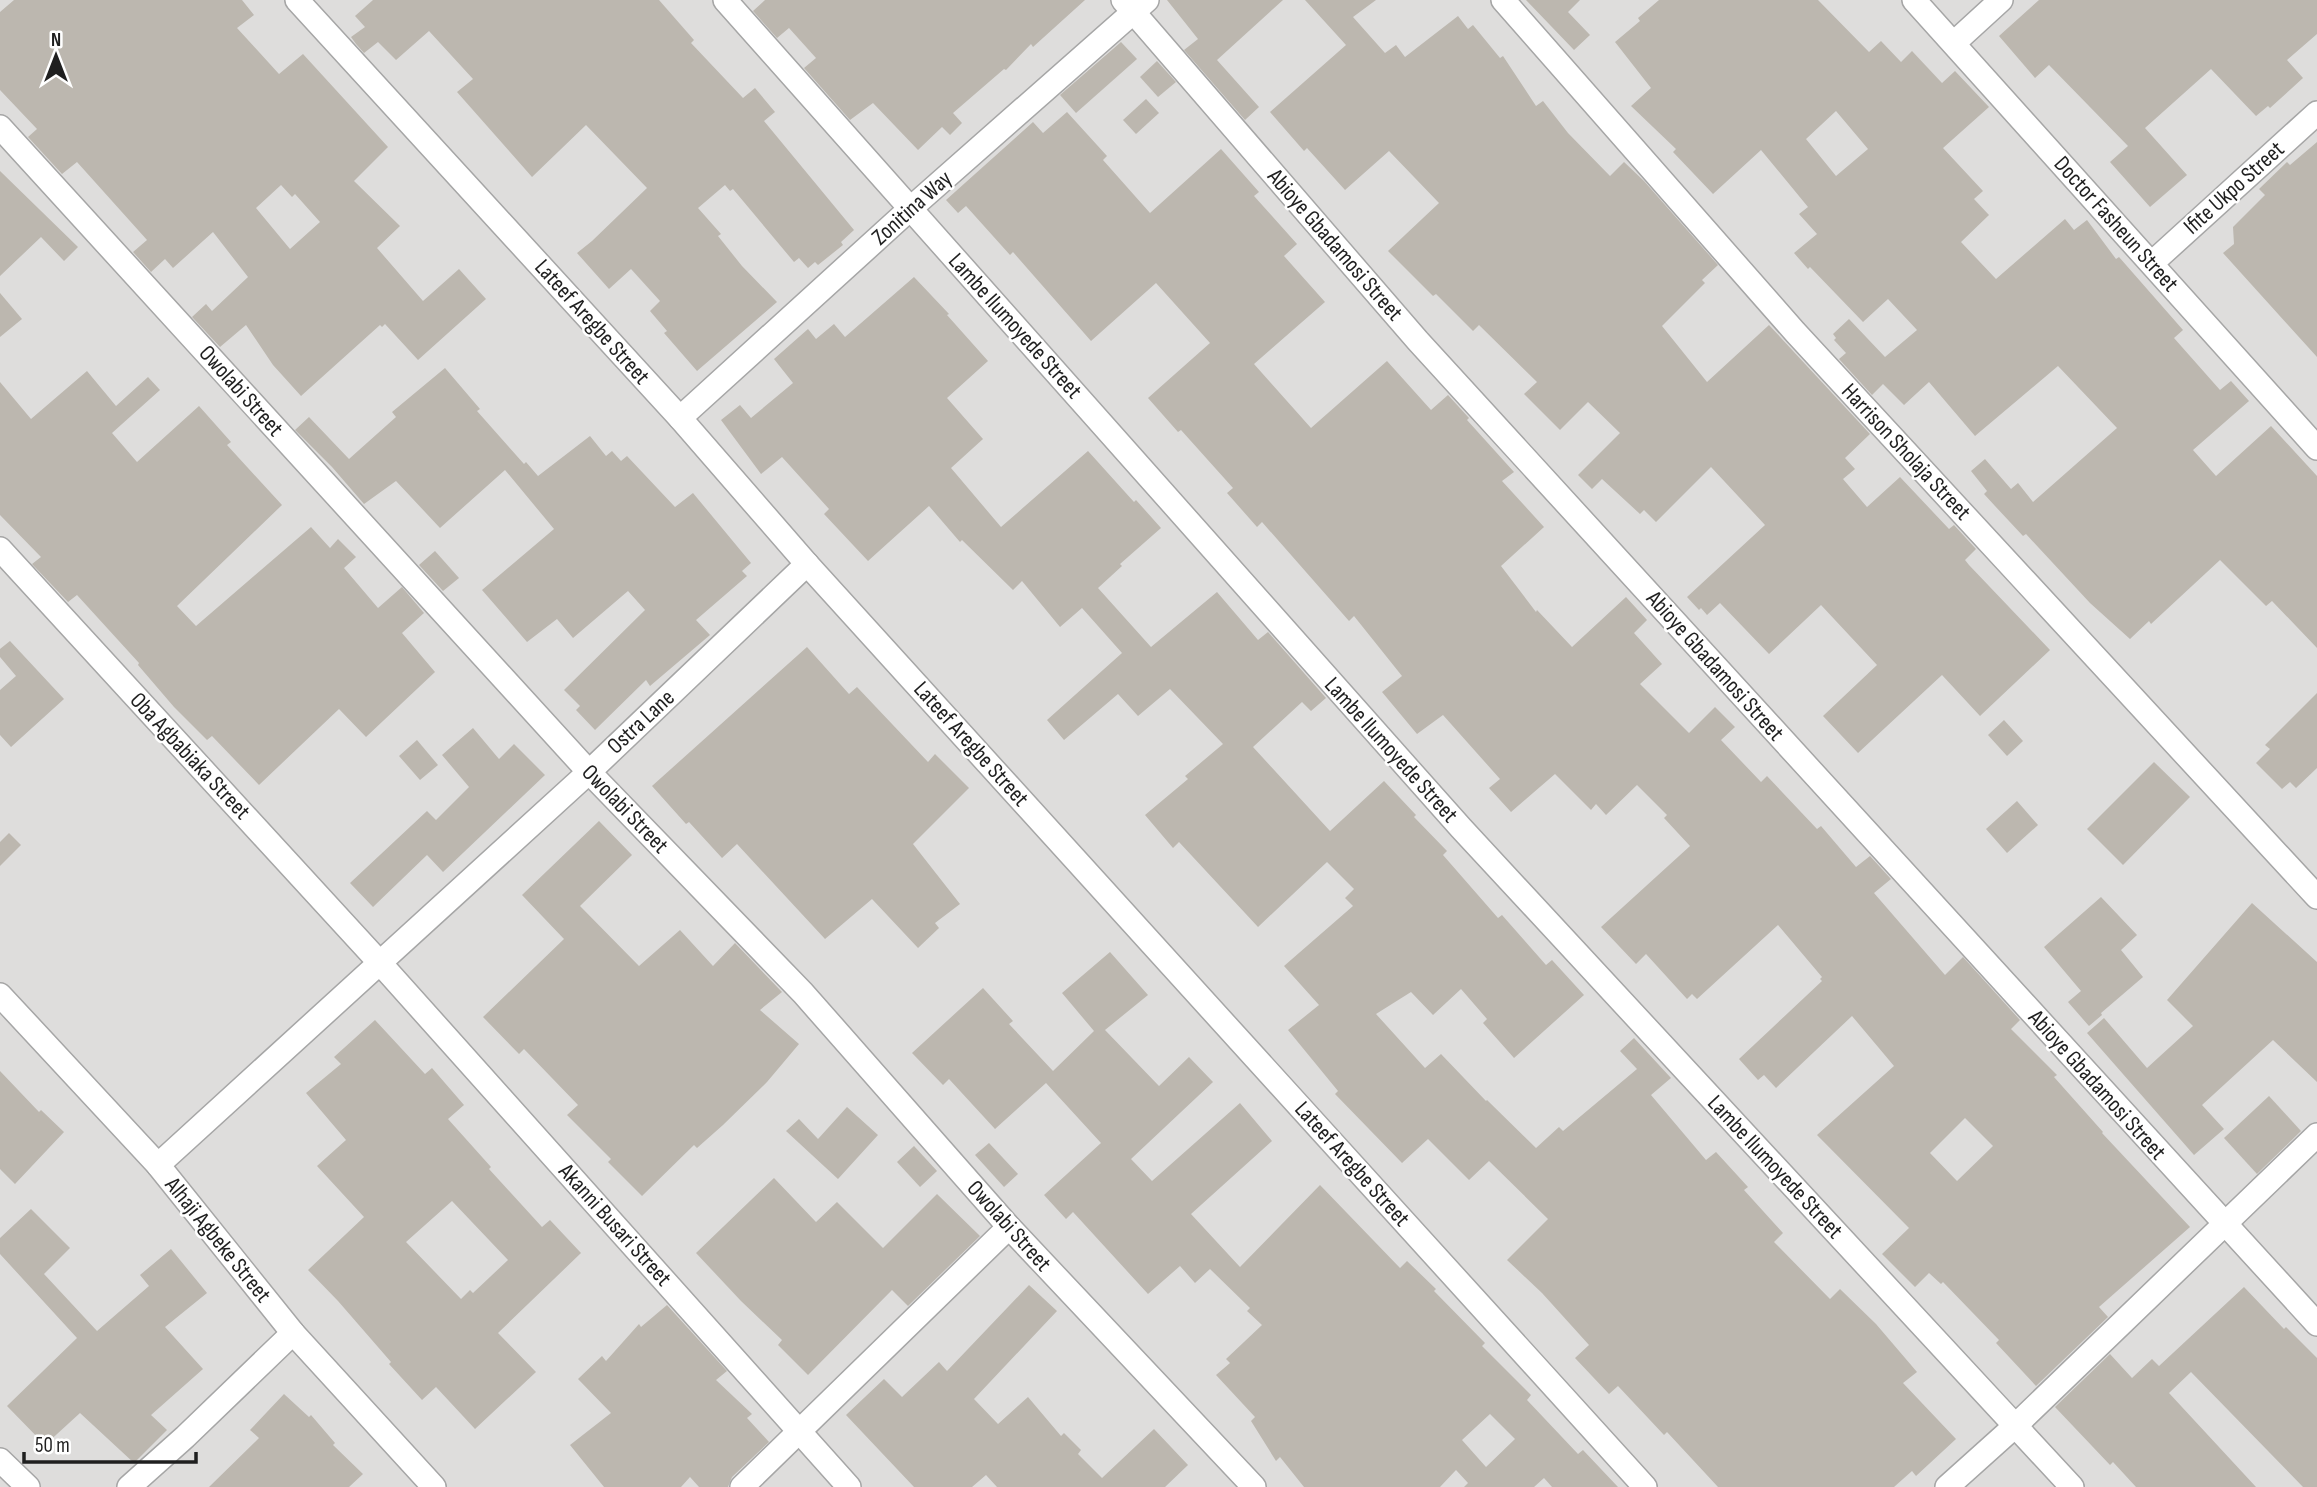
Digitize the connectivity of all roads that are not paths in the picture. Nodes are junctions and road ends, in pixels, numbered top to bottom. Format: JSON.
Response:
{"nodes":[{"id":1,"x":297,"y":0,"type":"edge"},
{"id":2,"x":725,"y":0,"type":"edge"},
{"id":3,"x":1503,"y":0,"type":"edge"},
{"id":4,"x":1914,"y":0,"type":"edge"},
{"id":5,"x":2001,"y":0,"type":"edge"},
{"id":6,"x":1134,"y":4,"type":"edge"},
{"id":7,"x":1954,"y":43,"type":"junction"},
{"id":8,"x":2317,"y":113,"type":"edge"},
{"id":9,"x":0,"y":127,"type":"edge"},
{"id":10,"x":911,"y":208,"type":"junction"},
{"id":11,"x":2152,"y":263,"type":"junction"},
{"id":12,"x":680,"y":418,"type":"junction"},
{"id":13,"x":2317,"y":449,"type":"edge"},
{"id":14,"x":0,"y":549,"type":"edge"},
{"id":15,"x":807,"y":564,"type":"junction"},
{"id":16,"x":589,"y":772,"type":"junction"},
{"id":17,"x":2317,"y":897,"type":"edge"},
{"id":18,"x":380,"y":962,"type":"junction"},
{"id":19,"x":0,"y":995,"type":"edge"},
{"id":20,"x":2317,"y":1135,"type":"edge"},
{"id":21,"x":158,"y":1165,"type":"junction"},
{"id":22,"x":2224,"y":1224,"type":"junction"},
{"id":23,"x":1009,"y":1227,"type":"junction"},
{"id":24,"x":2317,"y":1324,"type":"edge"},
{"id":25,"x":293,"y":1333,"type":"junction"},
{"id":26,"x":2015,"y":1426,"type":"junction"},
{"id":27,"x":800,"y":1432,"type":"junction"},
{"id":28,"x":0,"y":1460,"type":"edge"},
{"id":29,"x":28,"y":1487,"type":"edge"},
{"id":30,"x":129,"y":1487,"type":"edge"},
{"id":31,"x":434,"y":1487,"type":"edge"},
{"id":32,"x":742,"y":1487,"type":"edge"},
{"id":33,"x":849,"y":1487,"type":"edge"},
{"id":34,"x":1254,"y":1487,"type":"edge"},
{"id":35,"x":1645,"y":1487,"type":"edge"},
{"id":36,"x":1947,"y":1487,"type":"edge"},
{"id":37,"x":2072,"y":1487,"type":"edge"}],
"edges":[{"from":1,"to":12,"type":"street","name":"Lateef Aregbe Street"},
{"from":2,"to":10,"type":"street","name":"Lambe Ilumoyede Street"},
{"from":3,"to":17,"type":"street","name":"Harrison Sholaja Street"},
{"from":4,"to":7,"type":"street","name":"Doctor Fasheun Street"},
{"from":5,"to":7,"type":"street"},
{"from":6,"to":10,"type":"street","name":"Zonitina Way"},
{"from":6,"to":22,"type":"street","name":"Abioye Gbadamosi Street"},
{"from":7,"to":11,"type":"street","name":"Doctor Fasheun Street"},
{"from":8,"to":11,"type":"street","name":"Ifite Ukpo Street"},
{"from":9,"to":16,"type":"street","name":"Owolabi Street"},
{"from":10,"to":12,"type":"street","name":"Zonitina Way"},
{"from":10,"to":26,"type":"street","name":"Lambe Ilumoyede Street"},
{"from":11,"to":13,"type":"street","name":"Doctor Fasheun Street"},
{"from":12,"to":15,"type":"street","name":"Lateef Aregbe Street"},
{"from":14,"to":18,"type":"street","name":"Oba Agbabiaka Street"},
{"from":15,"to":16,"type":"street","name":"Ostra Lane"},
{"from":15,"to":35,"type":"street","name":"Lateef Aregbe Street"},
{"from":16,"to":18,"type":"street","name":"Ostra Lane"},
{"from":16,"to":23,"type":"street","name":"Owolabi Street"},
{"from":18,"to":21,"type":"street","name":"Ostra Lane"},
{"from":18,"to":27,"type":"street","name":"Akanni Busari Street"},
{"from":19,"to":21,"type":"street","name":"Alhaji Agbeke Street"},
{"from":20,"to":22,"type":"street"},
{"from":21,"to":25,"type":"street","name":"Alhaji Agbeke Street"},
{"from":22,"to":24,"type":"street","name":"Abioye Gbadamosi Street"},
{"from":22,"to":26,"type":"street"},
{"from":23,"to":27,"type":"street"},
{"from":23,"to":34,"type":"street","name":"Owolabi Street"},
{"from":25,"to":30,"type":"street"},
{"from":25,"to":31,"type":"street","name":"Alhaji Agbeke Street"},
{"from":26,"to":36,"type":"street"},
{"from":26,"to":37,"type":"street","name":"Lambe Ilumoyede Street"},
{"from":27,"to":32,"type":"street"},
{"from":27,"to":33,"type":"street","name":"Akanni Busari Street"},
{"from":28,"to":29,"type":"street"}]}
